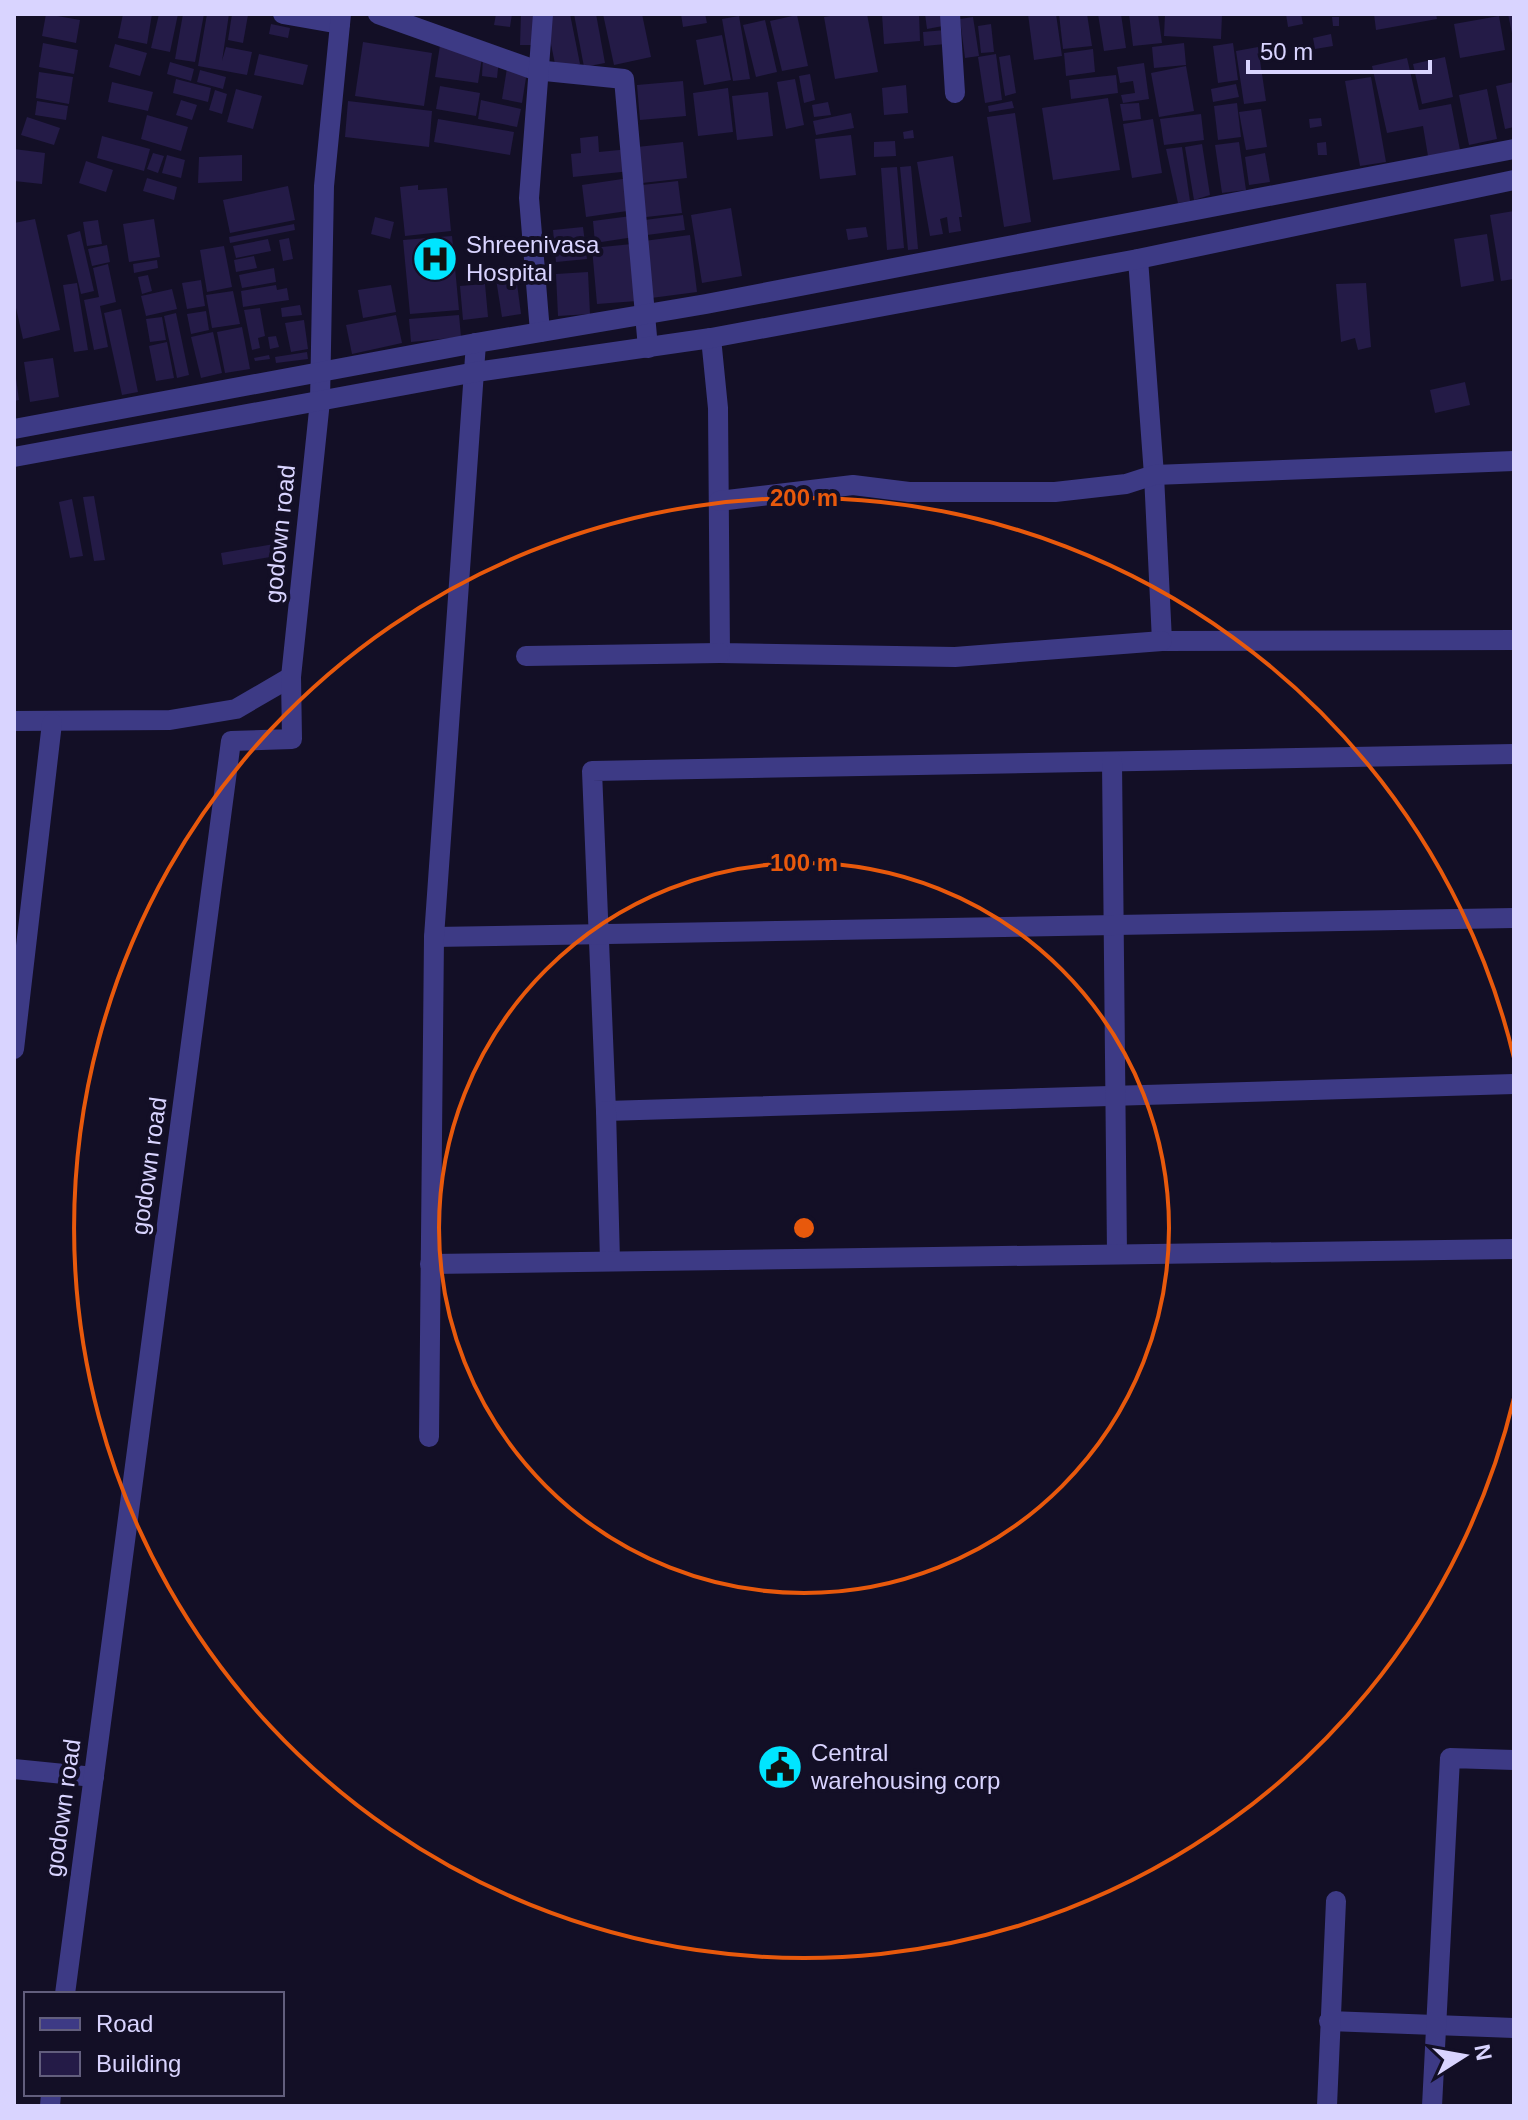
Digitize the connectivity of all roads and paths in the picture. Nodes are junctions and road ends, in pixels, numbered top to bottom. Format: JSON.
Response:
{"nodes":[{"id":1,"x":283,"y":14,"type":"edge"},
{"id":2,"x":378,"y":14,"type":"edge"},
{"id":3,"x":543,"y":14,"type":"edge"},
{"id":4,"x":950,"y":14,"type":"edge"},
{"id":5,"x":341,"y":19,"type":"edge"},
{"id":6,"x":538,"y":69,"type":"junction"},
{"id":7,"x":955,"y":93,"type":"dead end"},
{"id":8,"x":1514,"y":149,"type":"edge"},
{"id":9,"x":1514,"y":180,"type":"edge"},
{"id":10,"x":1138,"y":259,"type":"junction"},
{"id":11,"x":645,"y":314,"type":"junction"},
{"id":12,"x":540,"y":332,"type":"junction"},
{"id":13,"x":711,"y":338,"type":"junction"},
{"id":14,"x":476,"y":343,"type":"junction"},
{"id":15,"x":648,"y":348,"type":"junction"},
{"id":16,"x":476,"y":372,"type":"junction"},
{"id":17,"x":320,"y":373,"type":"junction"},
{"id":18,"x":320,"y":401,"type":"junction"},
{"id":19,"x":14,"y":429,"type":"edge"},
{"id":20,"x":14,"y":457,"type":"edge"},
{"id":21,"x":1514,"y":461,"type":"edge"},
{"id":22,"x":1154,"y":475,"type":"junction"},
{"id":23,"x":719,"y":501,"type":"junction"},
{"id":24,"x":1514,"y":640,"type":"edge"},
{"id":25,"x":1162,"y":641,"type":"junction"},
{"id":26,"x":720,"y":653,"type":"junction"},
{"id":27,"x":526,"y":656,"type":"dead end"},
{"id":28,"x":291,"y":677,"type":"junction"},
{"id":29,"x":14,"y":721,"type":"edge"},
{"id":30,"x":52,"y":723,"type":"junction"},
{"id":31,"x":1514,"y":754,"type":"edge"},
{"id":32,"x":1112,"y":762,"type":"junction"},
{"id":33,"x":1514,"y":918,"type":"edge"},
{"id":34,"x":1114,"y":925,"type":"junction"},
{"id":35,"x":599,"y":934,"type":"junction"},
{"id":36,"x":434,"y":937,"type":"junction"},
{"id":37,"x":14,"y":1049,"type":"edge"},
{"id":38,"x":1514,"y":1084,"type":"edge"},
{"id":39,"x":1115,"y":1096,"type":"junction"},
{"id":40,"x":606,"y":1111,"type":"junction"},
{"id":41,"x":1514,"y":1249,"type":"edge"},
{"id":42,"x":1117,"y":1254,"type":"junction"},
{"id":43,"x":610,"y":1261,"type":"junction"},
{"id":44,"x":430,"y":1264,"type":"junction"},
{"id":45,"x":429,"y":1437,"type":"dead end"},
{"id":46,"x":1514,"y":1760,"type":"edge"},
{"id":47,"x":14,"y":1769,"type":"edge"},
{"id":48,"x":94,"y":1777,"type":"junction"},
{"id":49,"x":1336,"y":1901,"type":"dead end"},
{"id":50,"x":65,"y":1992,"type":"edge"},
{"id":51,"x":1329,"y":2021,"type":"junction"},
{"id":52,"x":1435,"y":2024,"type":"junction"},
{"id":53,"x":1514,"y":2028,"type":"edge"},
{"id":54,"x":1327,"y":2106,"type":"edge"},
{"id":55,"x":1432,"y":2106,"type":"edge"}],
"edges":[{"from":1,"to":5,"type":"street"},
{"from":2,"to":6,"type":"street"},
{"from":3,"to":6,"type":"street"},
{"from":4,"to":7,"type":"street"},
{"from":5,"to":17,"type":"street","name":"godown road"},
{"from":6,"to":11,"type":"street"},
{"from":6,"to":12,"type":"street"},
{"from":8,"to":11,"type":"street"},
{"from":9,"to":10,"type":"street"},
{"from":10,"to":13,"type":"street"},
{"from":10,"to":22,"type":"street"},
{"from":11,"to":12,"type":"street"},
{"from":11,"to":15,"type":"street"},
{"from":12,"to":14,"type":"street"},
{"from":13,"to":15,"type":"street"},
{"from":13,"to":23,"type":"street"},
{"from":14,"to":16,"type":"street"},
{"from":14,"to":17,"type":"street"},
{"from":15,"to":16,"type":"street"},
{"from":16,"to":18,"type":"street"},
{"from":16,"to":36,"type":"street"},
{"from":17,"to":18,"type":"street","name":"godown road"},
{"from":17,"to":19,"type":"street"},
{"from":18,"to":20,"type":"street"},
{"from":18,"to":28,"type":"street","name":"godown road"},
{"from":21,"to":22,"type":"street"},
{"from":22,"to":23,"type":"street"},
{"from":22,"to":25,"type":"street"},
{"from":23,"to":26,"type":"street"},
{"from":24,"to":25,"type":"street"},
{"from":25,"to":26,"type":"street"},
{"from":26,"to":27,"type":"street"},
{"from":28,"to":30,"type":"street"},
{"from":28,"to":48,"type":"street","name":"godown road"},
{"from":29,"to":30,"type":"street"},
{"from":30,"to":37,"type":"street"},
{"from":31,"to":32,"type":"street"},
{"from":32,"to":34,"type":"street"},
{"from":32,"to":35,"type":"street"},
{"from":33,"to":34,"type":"street"},
{"from":34,"to":35,"type":"street"},
{"from":34,"to":39,"type":"street"},
{"from":35,"to":36,"type":"street"},
{"from":35,"to":40,"type":"street"},
{"from":36,"to":44,"type":"street"},
{"from":38,"to":39,"type":"street"},
{"from":39,"to":40,"type":"street"},
{"from":39,"to":42,"type":"street"},
{"from":40,"to":43,"type":"street"},
{"from":41,"to":42,"type":"street"},
{"from":42,"to":43,"type":"street"},
{"from":43,"to":44,"type":"street"},
{"from":44,"to":45,"type":"street"},
{"from":46,"to":52,"type":"street"},
{"from":47,"to":48,"type":"street"},
{"from":48,"to":50,"type":"street","name":"godown road"},
{"from":49,"to":51,"type":"street"},
{"from":51,"to":52,"type":"street"},
{"from":51,"to":54,"type":"street"},
{"from":52,"to":53,"type":"street"},
{"from":52,"to":55,"type":"street"}]}
